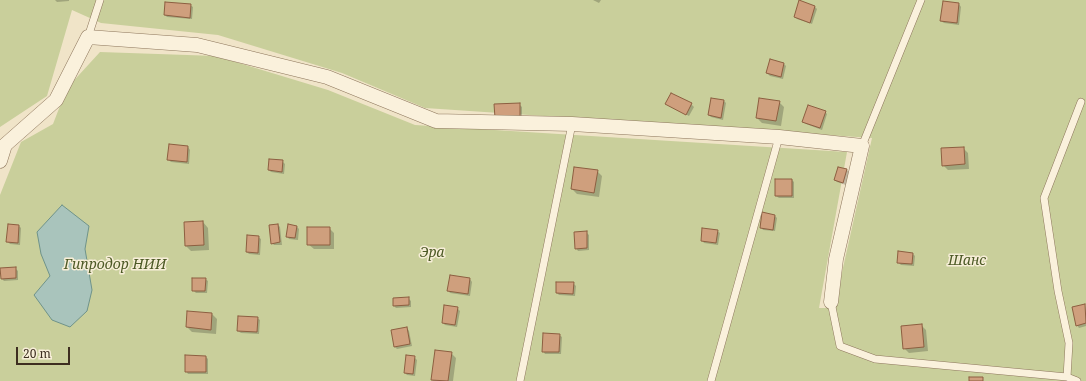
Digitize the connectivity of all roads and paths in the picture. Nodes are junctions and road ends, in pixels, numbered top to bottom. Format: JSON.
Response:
{"nodes":[{"id":1,"x":100,"y":0,"type":"edge"},
{"id":2,"x":921,"y":0,"type":"edge"},
{"id":3,"x":88,"y":37,"type":"junction"},
{"id":4,"x":1081,"y":102,"type":"dead end"},
{"id":5,"x":572,"y":124,"type":"junction"},
{"id":6,"x":779,"y":137,"type":"junction"},
{"id":7,"x":862,"y":146,"type":"junction"},
{"id":8,"x":0,"y":161,"type":"edge"},
{"id":9,"x":831,"y":302,"type":"joint"},
{"id":10,"x":1067,"y":377,"type":"junction"},
{"id":11,"x":520,"y":381,"type":"edge"},
{"id":12,"x":711,"y":381,"type":"edge"},
{"id":13,"x":1077,"y":381,"type":"edge"}],
"edges":[{"from":1,"to":3,"type":"lane"},
{"from":2,"to":7,"type":"lane"},
{"from":3,"to":5,"type":"street"},
{"from":3,"to":8,"type":"street"},
{"from":4,"to":10,"type":"lane"},
{"from":5,"to":6,"type":"street"},
{"from":5,"to":11,"type":"lane"},
{"from":6,"to":7,"type":"street"},
{"from":6,"to":12,"type":"lane"},
{"from":7,"to":9,"type":"street"},
{"from":9,"to":10,"type":"lane"},
{"from":10,"to":13,"type":"lane"}]}
